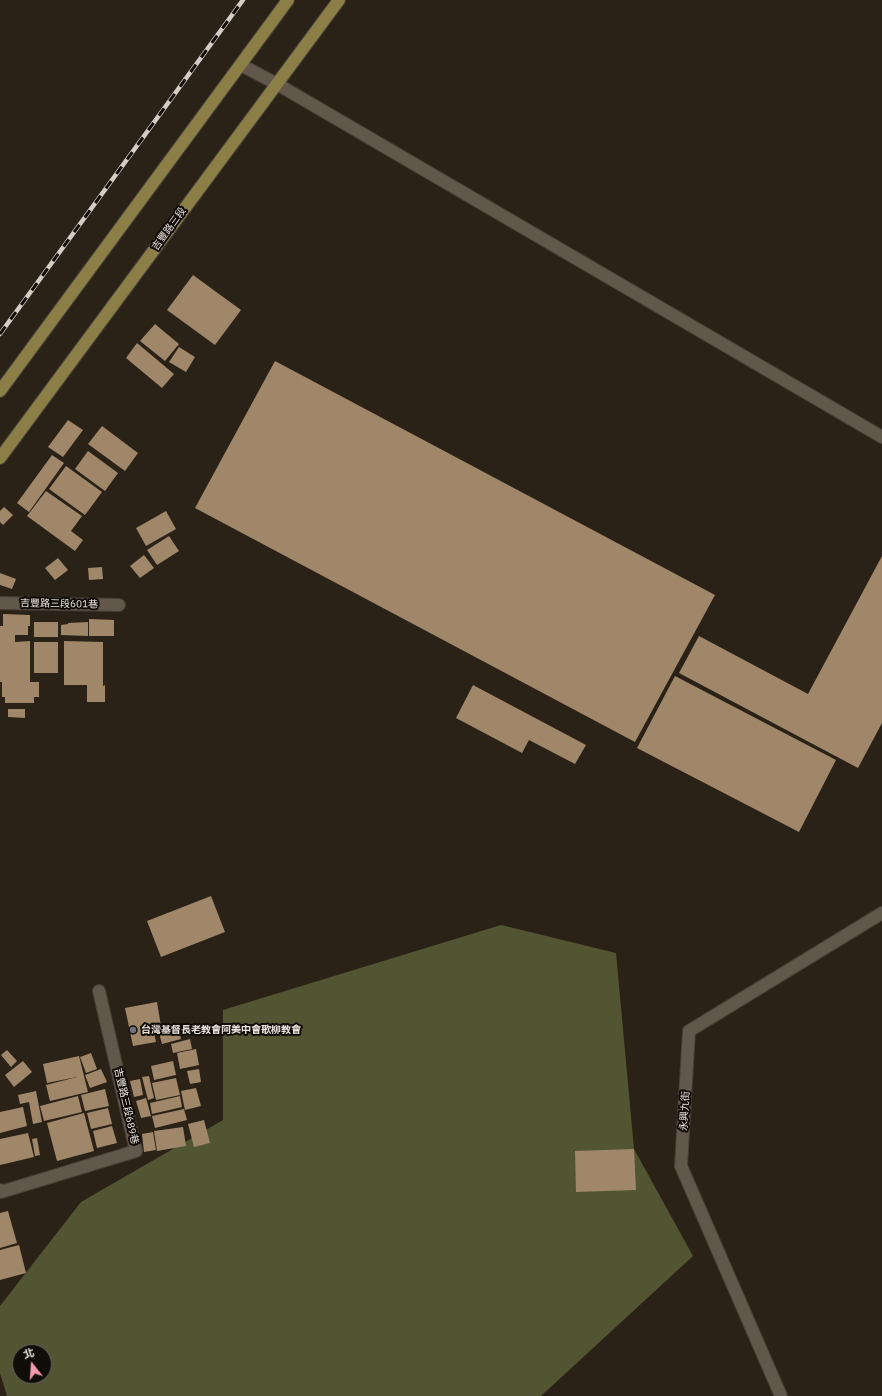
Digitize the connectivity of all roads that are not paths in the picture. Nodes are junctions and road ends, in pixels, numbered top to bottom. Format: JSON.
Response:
{"nodes":[{"id":1,"x":288,"y":0,"type":"edge"},
{"id":2,"x":339,"y":0,"type":"edge"},
{"id":3,"x":241,"y":64,"type":"junction"},
{"id":4,"x":277,"y":84,"type":"junction"},
{"id":5,"x":0,"y":391,"type":"edge"},
{"id":6,"x":882,"y":437,"type":"edge"},
{"id":7,"x":0,"y":458,"type":"edge"},
{"id":8,"x":0,"y":603,"type":"edge"},
{"id":9,"x":118,"y":604,"type":"dead end"},
{"id":10,"x":882,"y":913,"type":"edge"},
{"id":11,"x":99,"y":991,"type":"dead end"},
{"id":12,"x":0,"y":1190,"type":"edge"},
{"id":13,"x":782,"y":1396,"type":"edge"}],
"edges":[{"from":1,"to":3,"type":"main road"},
{"from":2,"to":4,"type":"main road","name":"吉豐路三段"},
{"from":3,"to":4,"type":"street"},
{"from":3,"to":5,"type":"main road"},
{"from":4,"to":6,"type":"street"},
{"from":4,"to":7,"type":"main road","name":"吉豐路三段"},
{"from":8,"to":9,"type":"street","name":"吉豐路三段601巷"},
{"from":10,"to":13,"type":"street","name":"永興九街"},
{"from":11,"to":12,"type":"street","name":"吉豐路三段689巷"}]}
